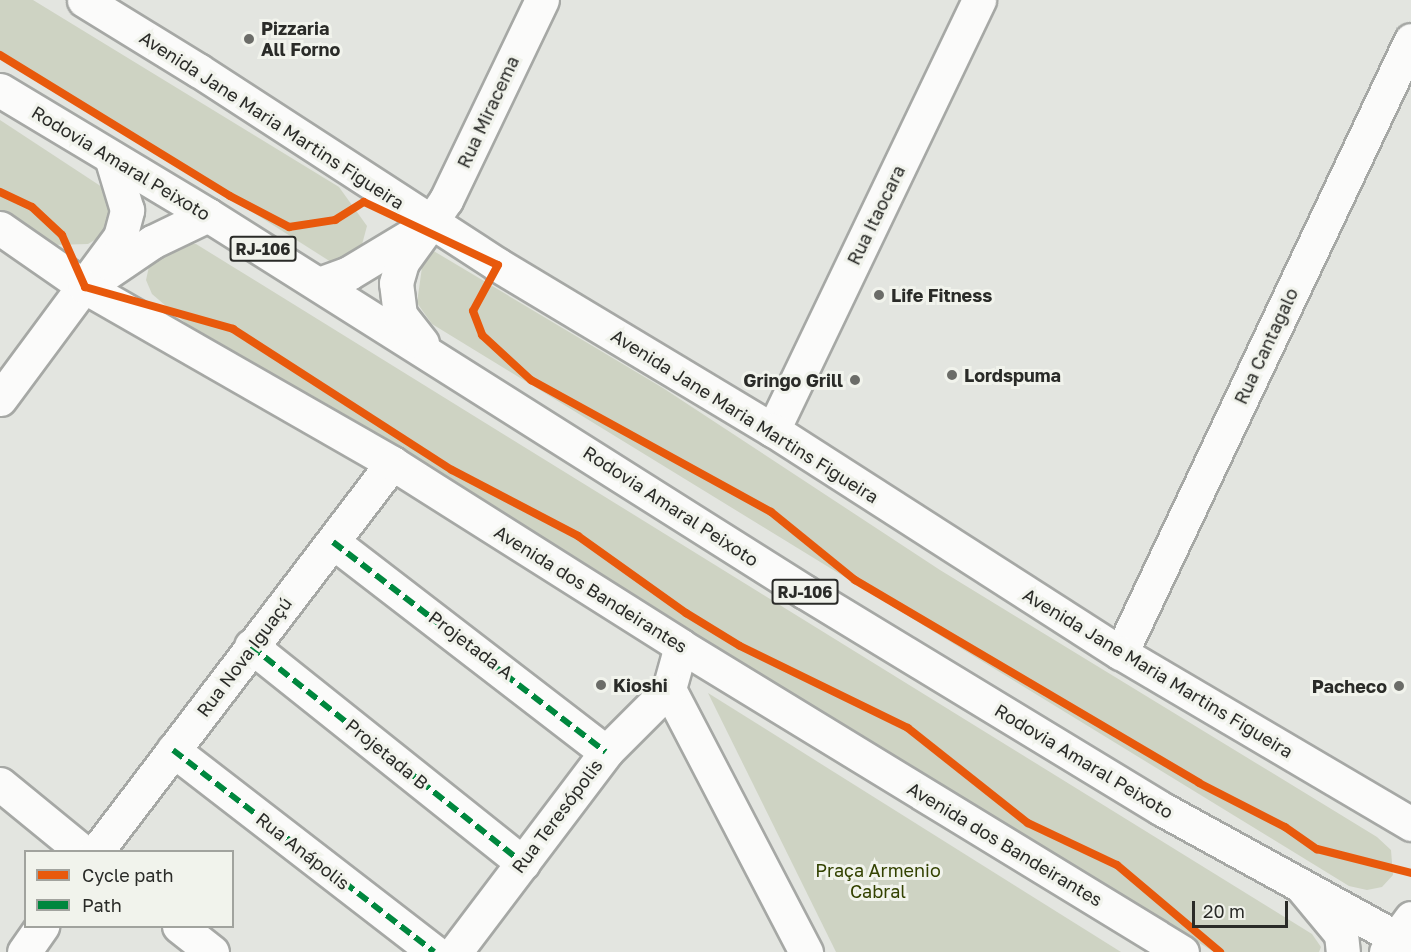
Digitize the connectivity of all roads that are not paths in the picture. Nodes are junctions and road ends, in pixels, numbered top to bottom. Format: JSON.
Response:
{"nodes":[{"id":1,"x":84,"y":0,"type":"edge"},
{"id":2,"x":542,"y":0,"type":"edge"},
{"id":3,"x":979,"y":0,"type":"edge"},
{"id":4,"x":1411,"y":40,"type":"edge"},
{"id":5,"x":0,"y":90,"type":"edge"},
{"id":6,"x":111,"y":157,"type":"junction"},
{"id":7,"x":208,"y":215,"type":"junction"},
{"id":8,"x":431,"y":222,"type":"junction"},
{"id":9,"x":0,"y":228,"type":"edge"},
{"id":10,"x":319,"y":284,"type":"junction"},
{"id":11,"x":85,"y":287,"type":"junction"},
{"id":12,"x":433,"y":356,"type":"junction"},
{"id":13,"x":0,"y":399,"type":"edge"},
{"id":14,"x":773,"y":430,"type":"junction"},
{"id":15,"x":392,"y":464,"type":"junction"},
{"id":16,"x":333,"y":542,"type":"junction"},
{"id":17,"x":251,"y":646,"type":"junction"},
{"id":18,"x":681,"y":646,"type":"junction"},
{"id":19,"x":1121,"y":653,"type":"junction"},
{"id":20,"x":669,"y":689,"type":"junction"},
{"id":21,"x":173,"y":750,"type":"junction"},
{"id":22,"x":606,"y":752,"type":"junction"},
{"id":23,"x":0,"y":784,"type":"edge"},
{"id":24,"x":1411,"y":824,"type":"edge"},
{"id":25,"x":81,"y":850,"type":"edge"},
{"id":26,"x":98,"y":850,"type":"edge"},
{"id":27,"x":523,"y":863,"type":"junction"},
{"id":28,"x":1300,"y":885,"type":"junction"},
{"id":29,"x":41,"y":928,"type":"edge"},
{"id":30,"x":180,"y":928,"type":"edge"},
{"id":31,"x":1402,"y":939,"type":"edge"},
{"id":32,"x":24,"y":952,"type":"edge"},
{"id":33,"x":212,"y":952,"type":"edge"},
{"id":34,"x":434,"y":952,"type":"edge"},
{"id":35,"x":455,"y":952,"type":"edge"},
{"id":36,"x":806,"y":952,"type":"edge"},
{"id":37,"x":1182,"y":952,"type":"edge"},
{"id":38,"x":1343,"y":952,"type":"edge"}],
"edges":[{"from":1,"to":8,"type":"main road","name":"Avenida Jane Maria Martins Figueira"},
{"from":2,"to":8,"type":"main road","name":"Rua Miracema"},
{"from":3,"to":14,"type":"main road","name":"Rua Itaocara"},
{"from":4,"to":19,"type":"main road","name":"Rua Cantagalo"},
{"from":5,"to":6,"type":"main road","name":"Rodovia Amaral Peixoto","number":"RJ-106"},
{"from":6,"to":7,"type":"main road","name":"Rodovia Amaral Peixoto","number":"RJ-106"},
{"from":6,"to":11,"type":"main road"},
{"from":7,"to":10,"type":"main road","name":"Rodovia Amaral Peixoto","number":"RJ-106"},
{"from":7,"to":11,"type":"main road"},
{"from":8,"to":10,"type":"main road"},
{"from":8,"to":12,"type":"main road","name":"Rua Miracema"},
{"from":8,"to":14,"type":"main road","name":"Avenida Jane Maria Martins Figueira"},
{"from":9,"to":11,"type":"main road","name":"Avenida dos Bandeirantes"},
{"from":10,"to":12,"type":"main road","name":"Rodovia Amaral Peixoto","number":"RJ-106"},
{"from":11,"to":13,"type":"main road"},
{"from":11,"to":15,"type":"main road","name":"Avenida dos Bandeirantes"},
{"from":12,"to":28,"type":"main road","name":"Rodovia Amaral Peixoto","number":"RJ-106"},
{"from":14,"to":19,"type":"main road","name":"Avenida Jane Maria Martins Figueira"},
{"from":15,"to":16,"type":"main road","name":"Rua Nova Iguaçú"},
{"from":15,"to":18,"type":"main road","name":"Avenida dos Bandeirantes"},
{"from":16,"to":17,"type":"main road","name":"Rua Nova Iguaçú"},
{"from":16,"to":22,"type":"main road","name":"Projetada A"},
{"from":17,"to":21,"type":"main road","name":"Rua Nova Iguaçú"},
{"from":17,"to":27,"type":"main road","name":"Projetada B"},
{"from":18,"to":20,"type":"main road"},
{"from":18,"to":37,"type":"main road","name":"Avenida dos Bandeirantes"},
{"from":19,"to":24,"type":"main road","name":"Avenida Jane Maria Martins Figueira"},
{"from":20,"to":22,"type":"main road","name":"Rua Teresópolis"},
{"from":20,"to":36,"type":"main road"},
{"from":21,"to":26,"type":"main road","name":"Rua Nova Iguaçú"},
{"from":21,"to":34,"type":"main road","name":"Rua Anápolis"},
{"from":22,"to":27,"type":"main road","name":"Rua Teresópolis"},
{"from":23,"to":25,"type":"main road"},
{"from":27,"to":35,"type":"main road","name":"Rua Teresópolis"},
{"from":28,"to":31,"type":"main road","name":"Rodovia Amaral Peixoto","number":"RJ-106"},
{"from":28,"to":38,"type":"main road"},
{"from":29,"to":32,"type":"main road"},
{"from":30,"to":33,"type":"main road"}]}
